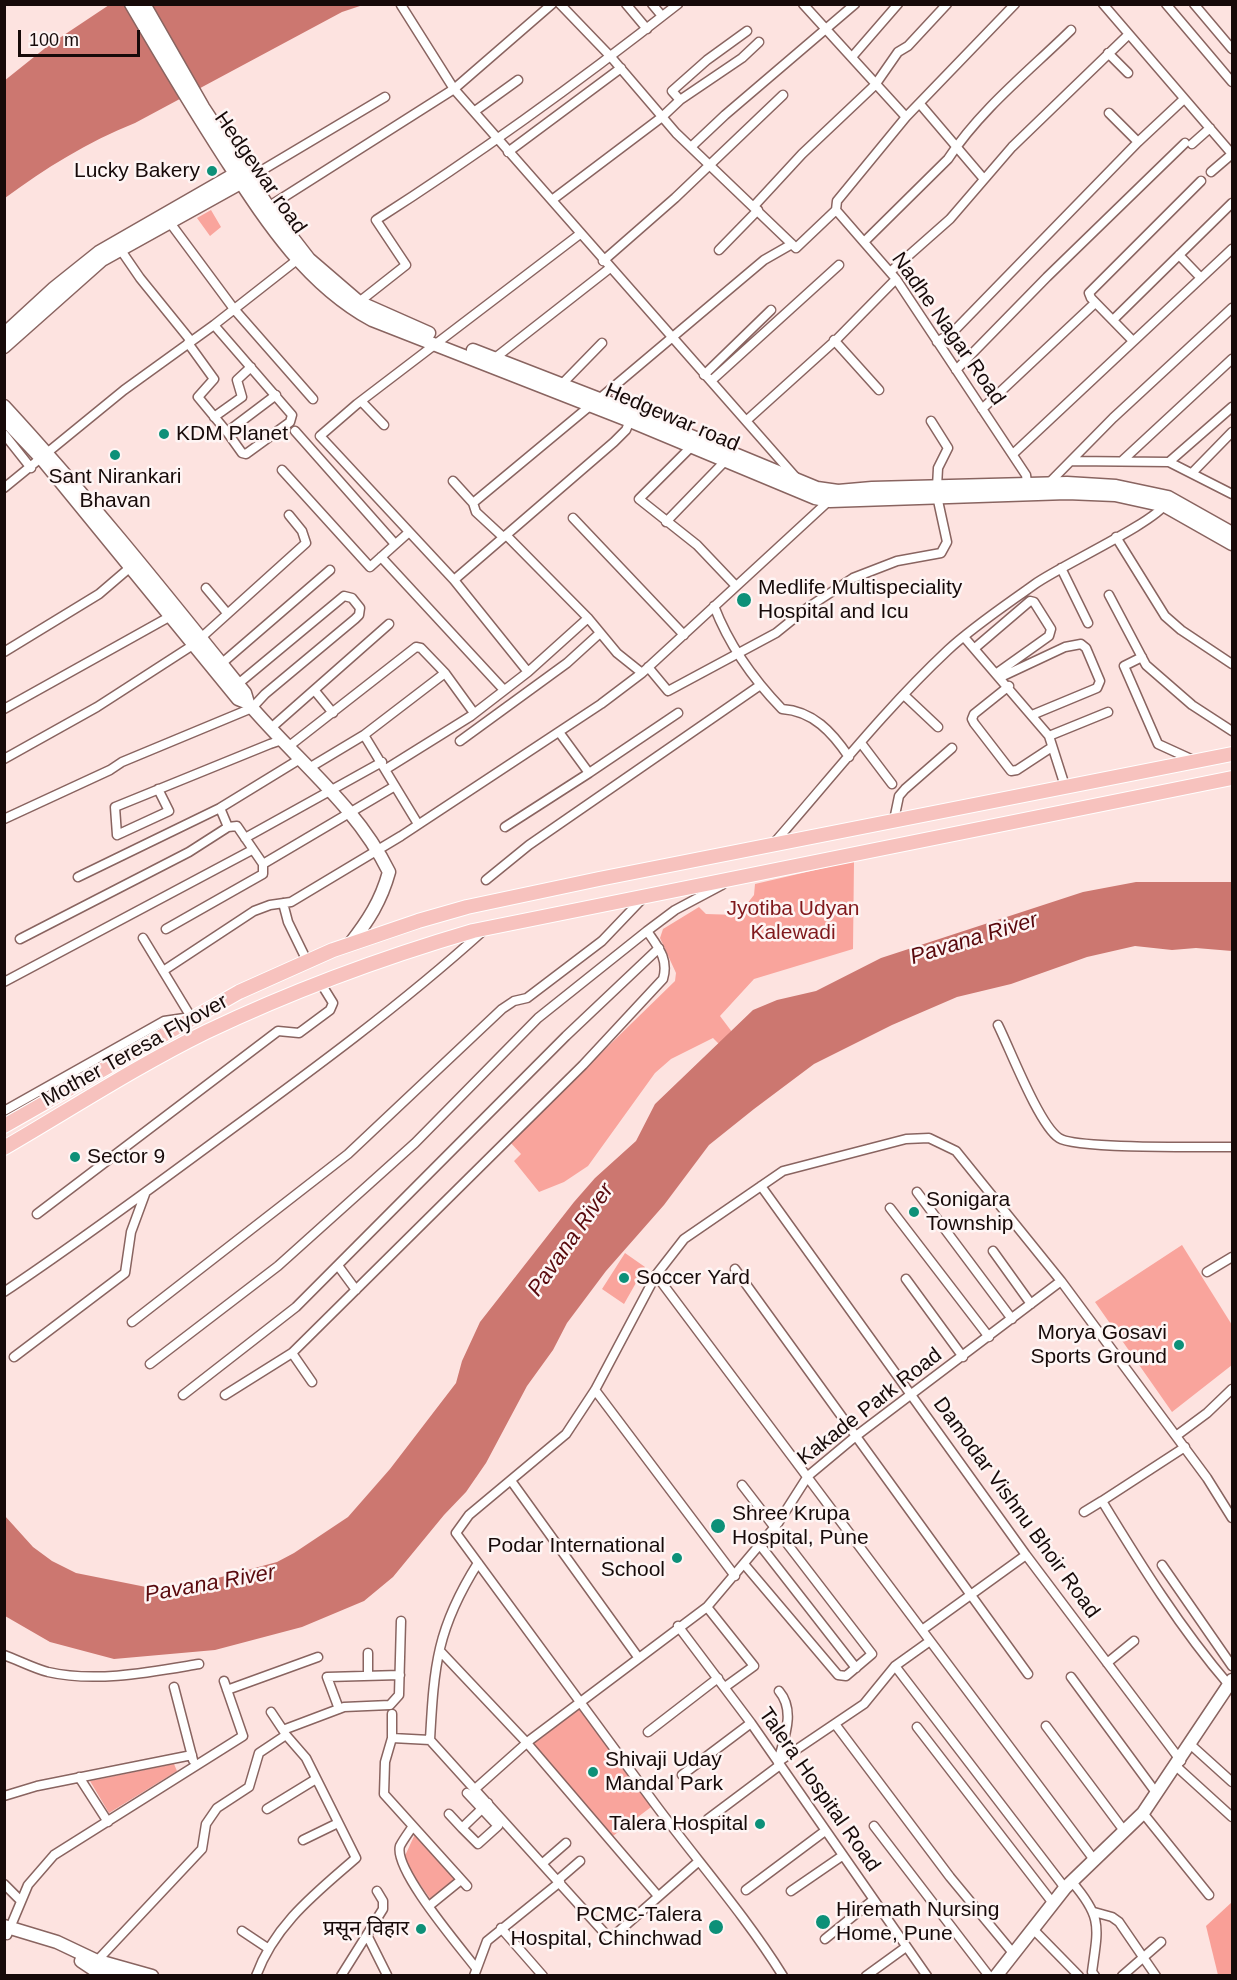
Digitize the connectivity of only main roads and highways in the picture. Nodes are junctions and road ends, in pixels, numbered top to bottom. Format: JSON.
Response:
{"nodes":[{"id":1,"x":131,"y":4,"type":"edge"},
{"id":2,"x":144,"y":4,"type":"edge"},
{"id":3,"x":199,"y":109,"type":"junction"},
{"id":4,"x":242,"y":176,"type":"junction"},
{"id":5,"x":118,"y":246,"type":"junction"},
{"id":6,"x":301,"y":257,"type":"junction"},
{"id":7,"x":4,"y":334,"type":"edge"},
{"id":8,"x":440,"y":341,"type":"junction"},
{"id":9,"x":4,"y":347,"type":"edge"},
{"id":10,"x":595,"y":402,"type":"junction"},
{"id":11,"x":4,"y":406,"type":"edge"},
{"id":12,"x":632,"y":416,"type":"junction"},
{"id":13,"x":5,"y":426,"type":"edge"},
{"id":14,"x":44,"y":456,"type":"junction"},
{"id":15,"x":728,"y":458,"type":"junction"},
{"id":16,"x":1028,"y":489,"type":"junction"},
{"id":17,"x":1167,"y":502,"type":"junction"},
{"id":18,"x":1233,"y":532,"type":"edge"},
{"id":19,"x":1233,"y":544,"type":"edge"},
{"id":20,"x":133,"y":565,"type":"junction"},
{"id":21,"x":197,"y":642,"type":"junction"},
{"id":22,"x":250,"y":706,"type":"junction"},
{"id":23,"x":1233,"y":754,"type":"edge"},
{"id":24,"x":1233,"y":778,"type":"edge"},
{"id":25,"x":753,"y":849,"type":"junction"},
{"id":26,"x":756,"y":874,"type":"junction"},
{"id":27,"x":418,"y":921,"type":"junction"},
{"id":28,"x":350,"y":944,"type":"junction"},
{"id":29,"x":425,"y":945,"type":"junction"},
{"id":30,"x":4,"y":1126,"type":"edge"},
{"id":31,"x":4,"y":1148,"type":"edge"},
{"id":32,"x":1231,"y":1683,"type":"edge"},
{"id":33,"x":6,"y":1930,"type":"edge"},
{"id":34,"x":95,"y":1971,"type":"edge"},
{"id":35,"x":119,"y":1976,"type":"edge"},
{"id":36,"x":152,"y":1976,"type":"edge"},
{"id":37,"x":996,"y":1976,"type":"edge"}],
"edges":[{"from":1,"to":3,"type":"main road"},
{"from":2,"to":3,"type":"main road"},
{"from":3,"to":4,"type":"main road","name":"Hedgewar road"},
{"from":4,"to":5,"type":"main road"},
{"from":4,"to":6,"type":"main road","name":"Hedgewar road"},
{"from":5,"to":7,"type":"main road"},
{"from":5,"to":9,"type":"main road"},
{"from":6,"to":8,"type":"main road","name":"Hedgewar road"},
{"from":6,"to":8,"type":"main road","name":"Hedgewar road"},
{"from":8,"to":10,"type":"main road","name":"Hedgewar road"},
{"from":8,"to":10,"type":"main road","name":"Hedgewar road"},
{"from":10,"to":12,"type":"main road","name":"Hedgewar road"},
{"from":11,"to":14,"type":"main road"},
{"from":12,"to":15,"type":"main road","name":"Hedgewar road"},
{"from":12,"to":15,"type":"main road","name":"Hedgewar road"},
{"from":13,"to":14,"type":"main road"},
{"from":14,"to":20,"type":"main road"},
{"from":15,"to":16,"type":"main road","name":"Hedgewar road"},
{"from":16,"to":17,"type":"main road","name":"Hedgewar road"},
{"from":16,"to":17,"type":"main road","name":"Hedgewar road"},
{"from":17,"to":18,"type":"main road","name":"Hedgewar road"},
{"from":17,"to":19,"type":"main road","name":"Hedgewar road"},
{"from":20,"to":21,"type":"main road"},
{"from":20,"to":21,"type":"main road"},
{"from":21,"to":22,"type":"main road"},
{"from":21,"to":22,"type":"main road"},
{"from":22,"to":28,"type":"main road"},
{"from":23,"to":25,"type":"main road","name":"Mother Teresa Flyover"},
{"from":24,"to":26,"type":"main road","name":"Mother Teresa Flyover"},
{"from":25,"to":26,"type":"main road"},
{"from":25,"to":27,"type":"main road","name":"Mother Teresa Flyover"},
{"from":26,"to":29,"type":"main road","name":"Mother Teresa Flyover"},
{"from":27,"to":28,"type":"main road","name":"Mother Teresa Flyover"},
{"from":27,"to":29,"type":"main road"},
{"from":28,"to":30,"type":"main road","name":"Mother Teresa Flyover"},
{"from":29,"to":31,"type":"main road","name":"Mother Teresa Flyover"},
{"from":32,"to":37,"type":"main road"},
{"from":33,"to":34,"type":"main road"},
{"from":34,"to":35,"type":"main road"},
{"from":34,"to":36,"type":"main road"}]}
